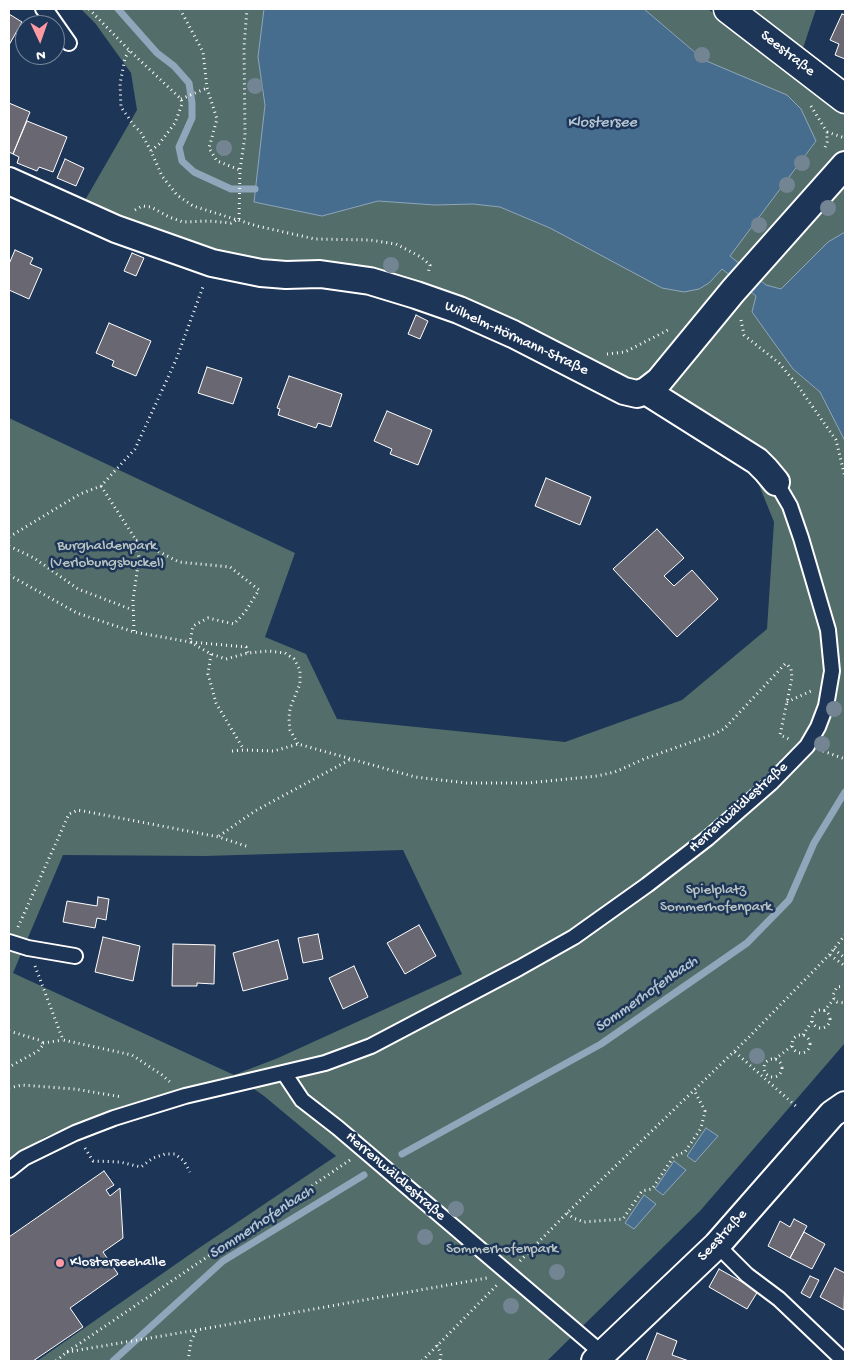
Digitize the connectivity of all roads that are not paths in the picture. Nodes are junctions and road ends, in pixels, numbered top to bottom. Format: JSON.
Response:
{"nodes":[{"id":1,"x":42,"y":9,"type":"edge"},
{"id":2,"x":728,"y":9,"type":"edge"},
{"id":3,"x":69,"y":42,"type":"dead end"},
{"id":4,"x":845,"y":99,"type":"edge"},
{"id":5,"x":834,"y":158,"type":"edge"},
{"id":6,"x":9,"y":181,"type":"edge"},
{"id":7,"x":646,"y":391,"type":"junction"},
{"id":8,"x":776,"y":482,"type":"joint"},
{"id":9,"x":10,"y":942,"type":"edge"},
{"id":10,"x":75,"y":956,"type":"dead end"},
{"id":11,"x":284,"y":1073,"type":"junction"},
{"id":12,"x":845,"y":1105,"type":"edge"},
{"id":13,"x":9,"y":1170,"type":"edge"},
{"id":14,"x":717,"y":1245,"type":"junction"},
{"id":15,"x":603,"y":1359,"type":"edge"},
{"id":16,"x":844,"y":1361,"type":"edge"}],
"edges":[{"from":1,"to":3,"type":"lane"},
{"from":2,"to":4,"type":"street","name":"Seestraße"},
{"from":5,"to":7,"type":"street"},
{"from":6,"to":7,"type":"street","name":"Wilhelm-Hörmann-Straße"},
{"from":7,"to":8,"type":"street","name":"Herrenwäldlestraße"},
{"from":8,"to":11,"type":"lane","name":"Herrenwäldlestraße"},
{"from":9,"to":10,"type":"lane"},
{"from":11,"to":13,"type":"lane","name":"Herrenwäldlestraße"},
{"from":11,"to":15,"type":"lane","name":"Herrenwäldlestraße"},
{"from":12,"to":14,"type":"street","name":"Seestraße"},
{"from":14,"to":15,"type":"street","name":"Seestraße"},
{"from":14,"to":16,"type":"lane"}]}
